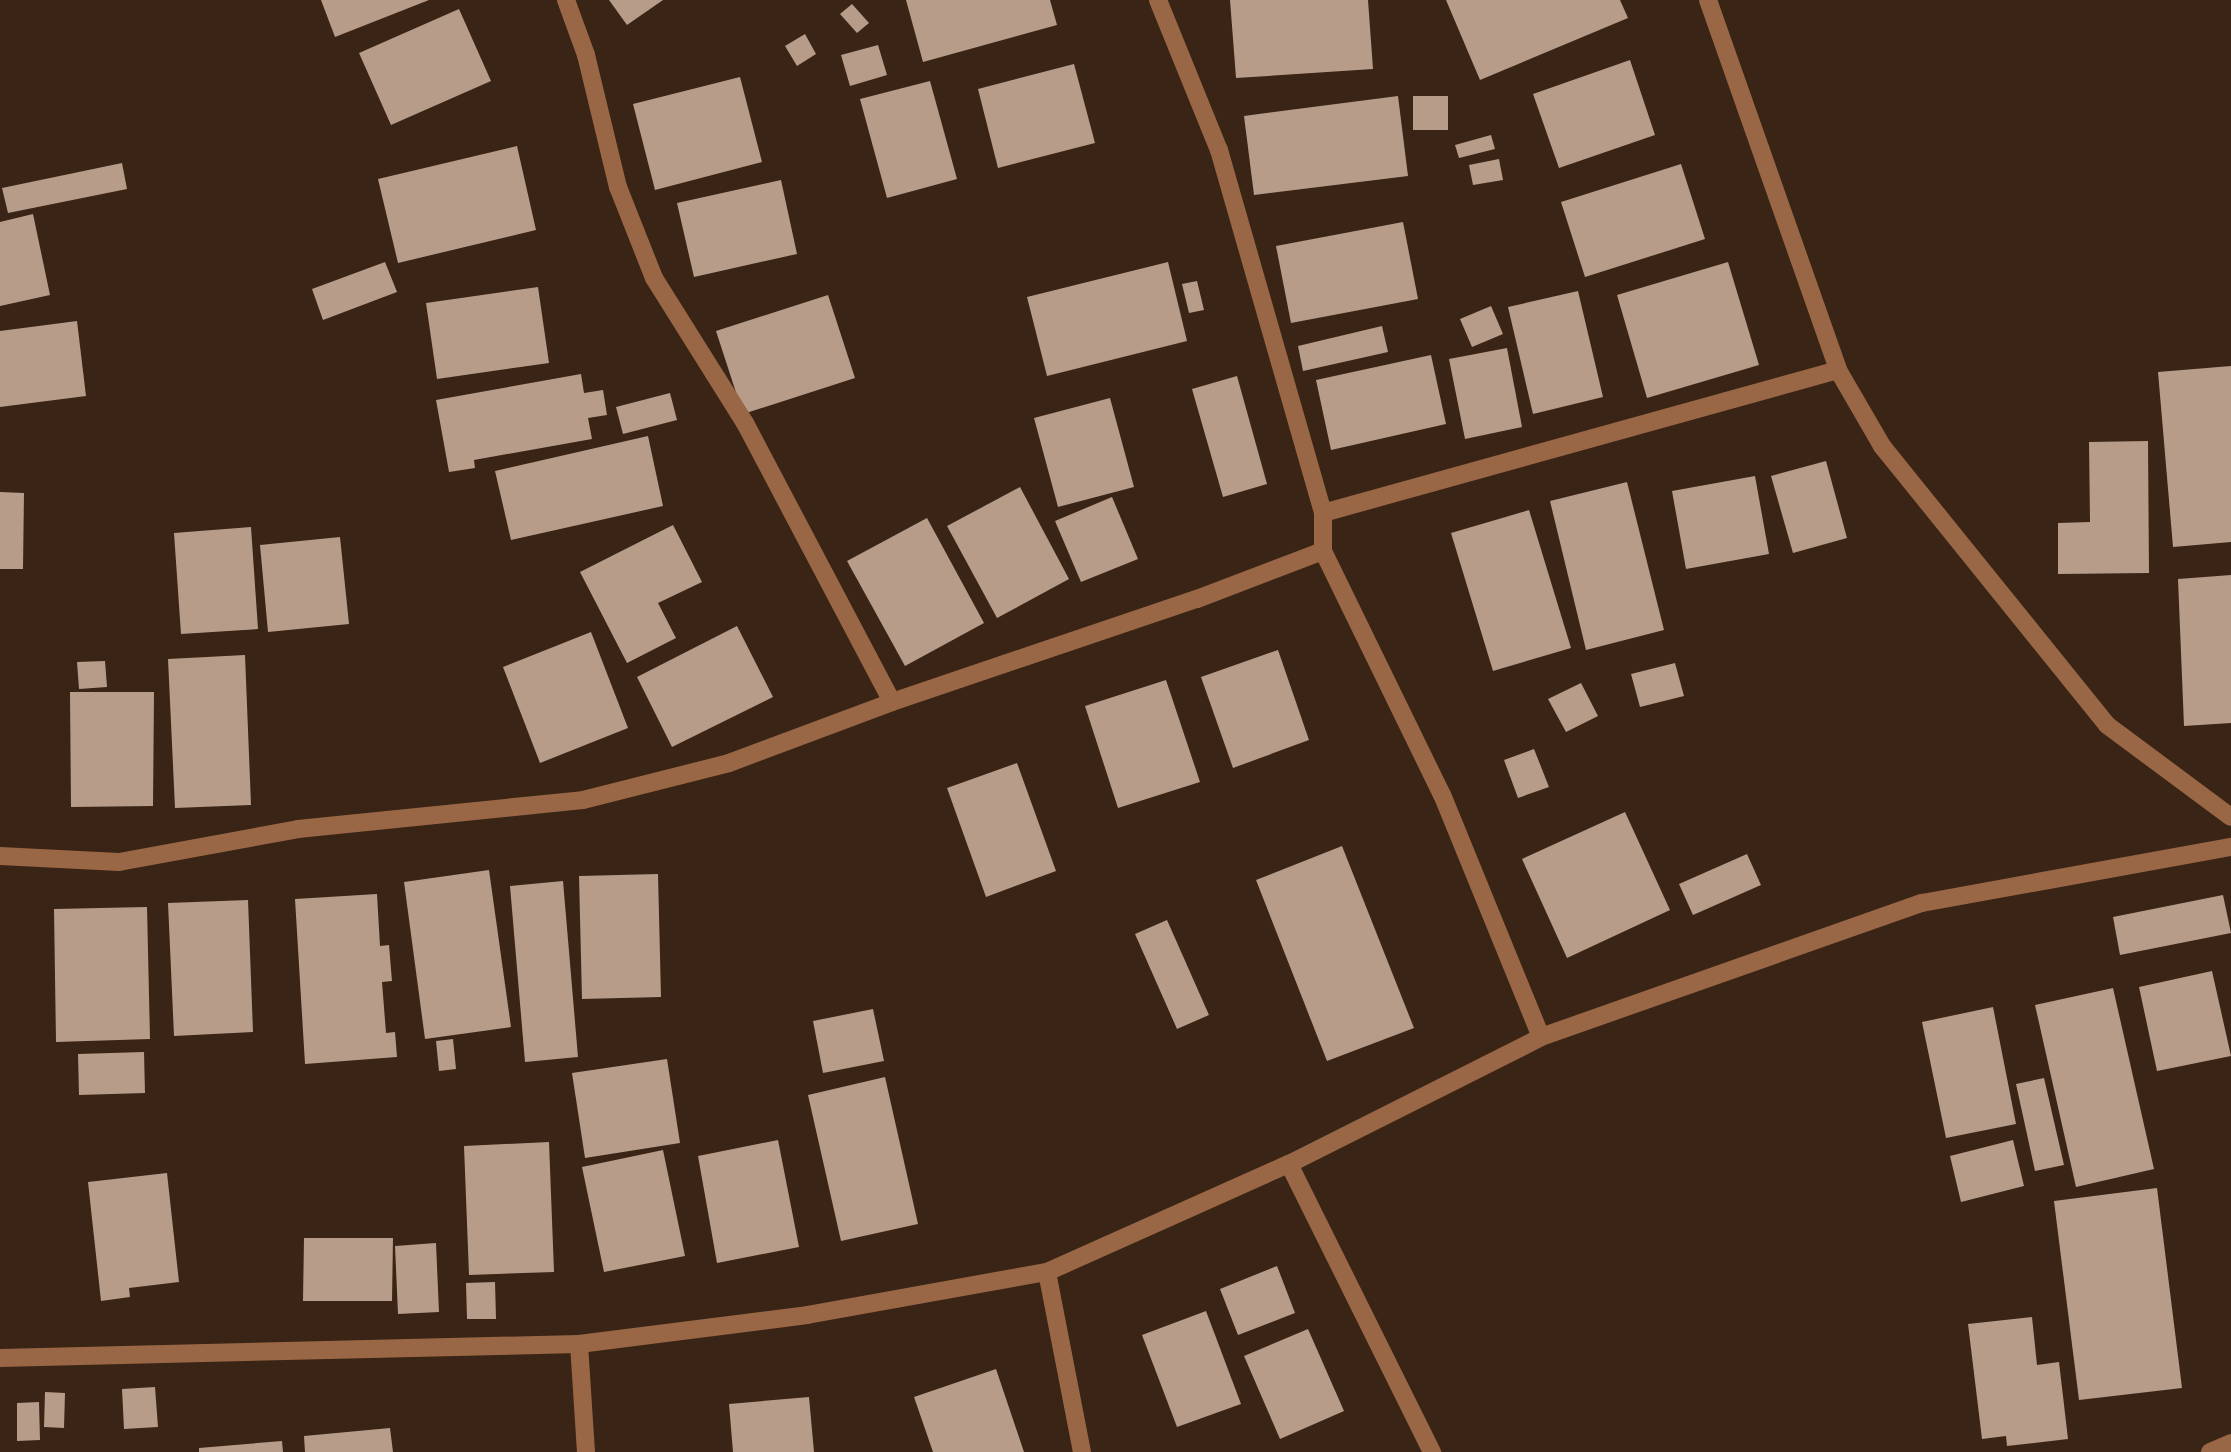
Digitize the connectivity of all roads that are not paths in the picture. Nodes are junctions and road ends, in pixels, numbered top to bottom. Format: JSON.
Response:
{"nodes":[{"id":1,"x":566,"y":0,"type":"edge"},
{"id":2,"x":1158,"y":0,"type":"edge"},
{"id":3,"x":1708,"y":0,"type":"edge"},
{"id":4,"x":1838,"y":370,"type":"junction"},
{"id":5,"x":1323,"y":513,"type":"junction"},
{"id":6,"x":1323,"y":551,"type":"junction"},
{"id":7,"x":892,"y":702,"type":"junction"},
{"id":8,"x":2231,"y":817,"type":"edge"},
{"id":9,"x":2231,"y":847,"type":"edge"},
{"id":10,"x":0,"y":856,"type":"edge"},
{"id":11,"x":1541,"y":1037,"type":"junction"},
{"id":12,"x":1289,"y":1164,"type":"junction"},
{"id":13,"x":1047,"y":1272,"type":"junction"},
{"id":14,"x":579,"y":1344,"type":"junction"},
{"id":15,"x":0,"y":1358,"type":"edge"},
{"id":16,"x":2231,"y":1443,"type":"edge"},
{"id":17,"x":586,"y":1452,"type":"edge"},
{"id":18,"x":1082,"y":1452,"type":"edge"},
{"id":19,"x":1433,"y":1452,"type":"edge"},
{"id":20,"x":2210,"y":1452,"type":"edge"}],
"edges":[{"from":1,"to":7,"type":"street"},
{"from":2,"to":5,"type":"street"},
{"from":3,"to":4,"type":"street"},
{"from":4,"to":5,"type":"street"},
{"from":4,"to":8,"type":"street"},
{"from":5,"to":6,"type":"street"},
{"from":6,"to":7,"type":"street"},
{"from":6,"to":11,"type":"street"},
{"from":7,"to":10,"type":"street"},
{"from":9,"to":11,"type":"street"},
{"from":11,"to":12,"type":"street"},
{"from":12,"to":13,"type":"street"},
{"from":12,"to":19,"type":"street"},
{"from":13,"to":14,"type":"street"},
{"from":13,"to":18,"type":"street"},
{"from":14,"to":15,"type":"street"},
{"from":14,"to":17,"type":"street"},
{"from":16,"to":20,"type":"street"}]}
